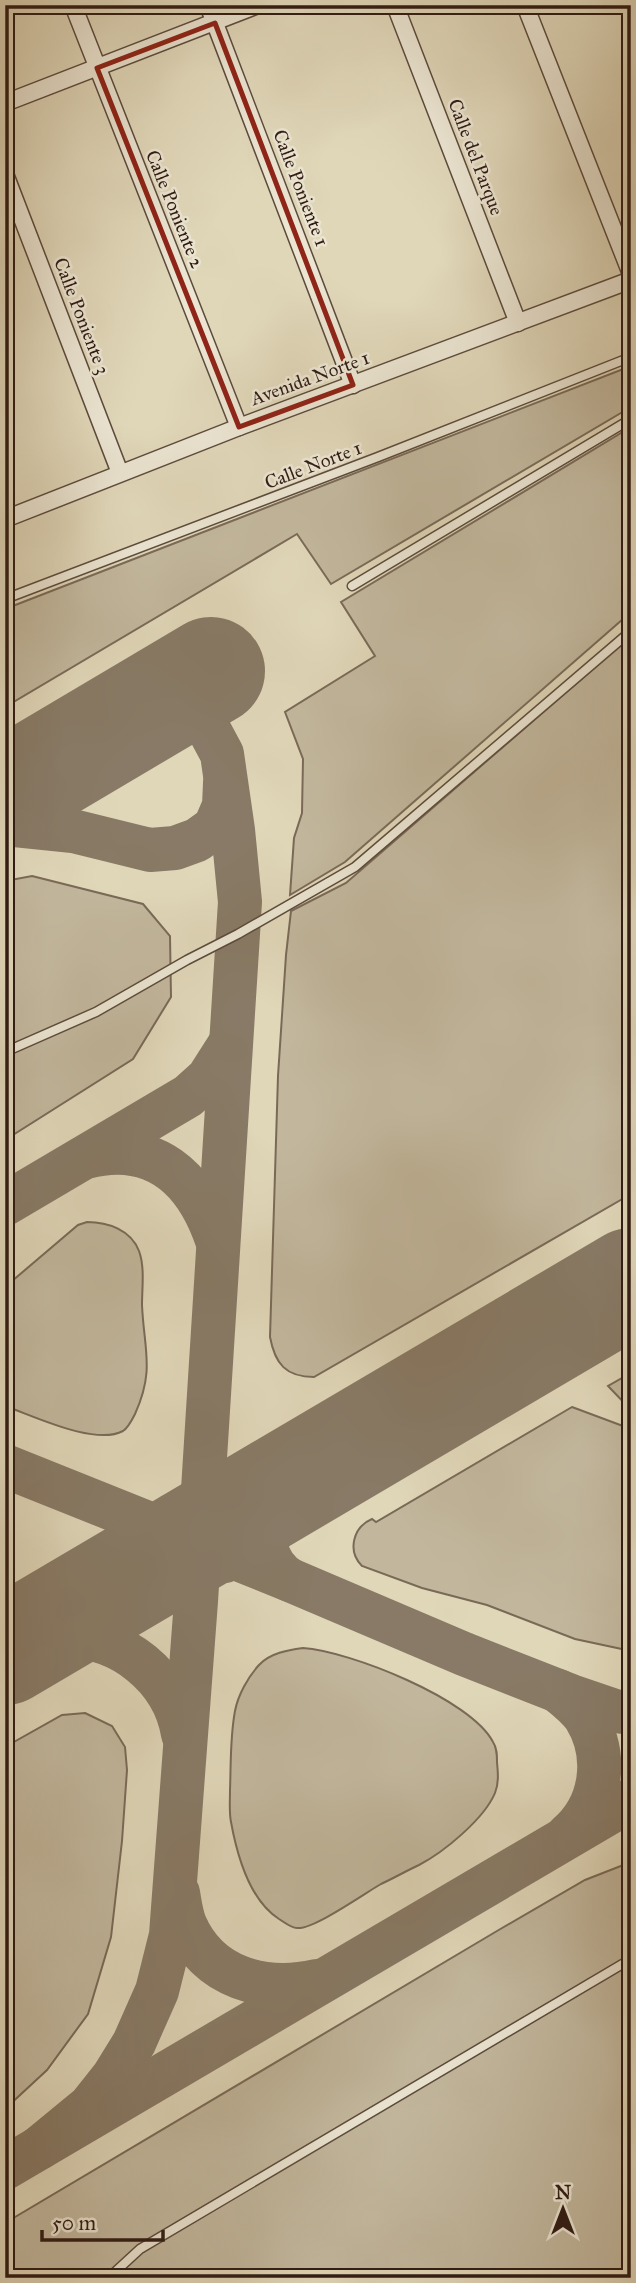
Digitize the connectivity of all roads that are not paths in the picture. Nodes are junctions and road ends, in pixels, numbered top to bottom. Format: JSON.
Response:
{"nodes":[{"id":1,"x":73,"y":5,"type":"edge"},
{"id":2,"x":208,"y":5,"type":"edge"},
{"id":3,"x":258,"y":5,"type":"edge"},
{"id":4,"x":395,"y":5,"type":"edge"},
{"id":5,"x":525,"y":5,"type":"edge"},
{"id":6,"x":215,"y":23,"type":"junction"},
{"id":7,"x":97,"y":68,"type":"junction"},
{"id":8,"x":5,"y":103,"type":"edge"},
{"id":9,"x":5,"y":174,"type":"edge"},
{"id":10,"x":631,"y":274,"type":"edge"},
{"id":11,"x":631,"y":280,"type":"edge"},
{"id":12,"x":517,"y":323,"type":"junction"},
{"id":13,"x":631,"y":357,"type":"edge"},
{"id":14,"x":354,"y":385,"type":"junction"},
{"id":15,"x":631,"y":419,"type":"edge"},
{"id":16,"x":239,"y":427,"type":"junction"},
{"id":17,"x":120,"y":473,"type":"junction"},
{"id":18,"x":5,"y":519,"type":"edge"},
{"id":19,"x":352,"y":586,"type":"dead end"},
{"id":20,"x":5,"y":599,"type":"edge"},
{"id":21,"x":631,"y":631,"type":"edge"},
{"id":22,"x":5,"y":1052,"type":"edge"},
{"id":23,"x":631,"y":1959,"type":"edge"},
{"id":24,"x":112,"y":2278,"type":"edge"}],
"edges":[{"from":1,"to":7,"type":"street","name":"Calle Poniente 2"},
{"from":2,"to":6,"type":"street","name":"Calle Poniente 1"},
{"from":3,"to":6,"type":"street"},
{"from":4,"to":12,"type":"street","name":"Calle del Parque"},
{"from":5,"to":10,"type":"street"},
{"from":6,"to":7,"type":"street"},
{"from":6,"to":14,"type":"street","name":"Calle Poniente 1"},
{"from":7,"to":8,"type":"street"},
{"from":7,"to":16,"type":"street","name":"Calle Poniente 2"},
{"from":9,"to":17,"type":"street","name":"Calle Poniente 3"},
{"from":11,"to":12,"type":"street","name":"Avenida Norte 1"},
{"from":12,"to":14,"type":"street","name":"Avenida Norte 1"},
{"from":13,"to":20,"type":"lane","name":"Calle Norte 1"},
{"from":14,"to":16,"type":"street","name":"Avenida Norte 1"},
{"from":15,"to":19,"type":"lane"},
{"from":16,"to":17,"type":"street","name":"Avenida Norte 1"},
{"from":17,"to":18,"type":"street","name":"Avenida Norte 1"},
{"from":21,"to":22,"type":"lane"},
{"from":23,"to":24,"type":"lane"}]}
